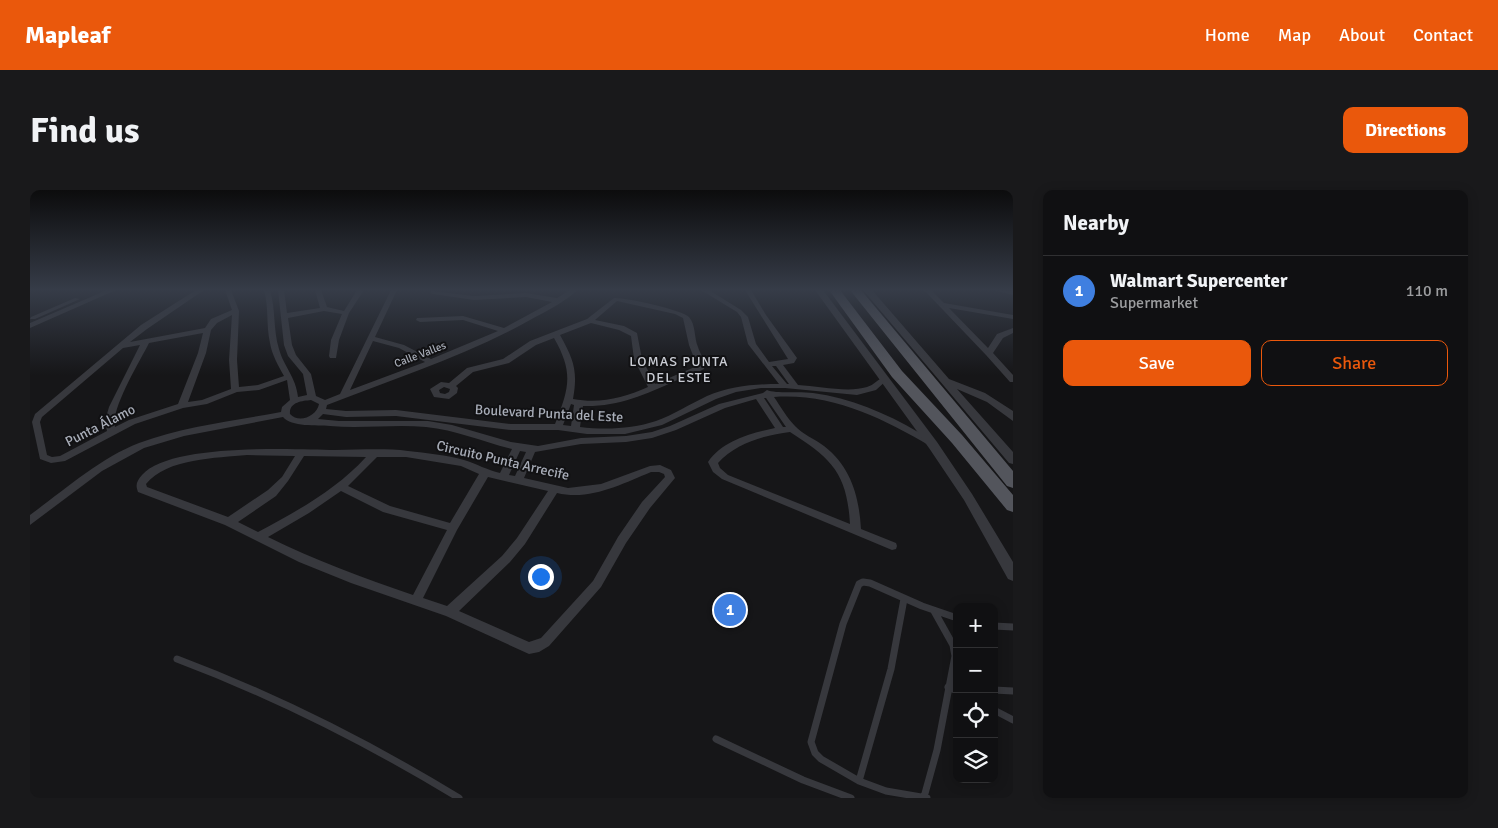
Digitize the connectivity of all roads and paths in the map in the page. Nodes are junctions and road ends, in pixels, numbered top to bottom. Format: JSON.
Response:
{"nodes":[{"id":1,"x":48,"y":318,"type":"edge"},
{"id":2,"x":157,"y":318,"type":"edge"},
{"id":3,"x":220,"y":318,"type":"edge"},
{"id":4,"x":235,"y":318,"type":"edge"},
{"id":5,"x":272,"y":318,"type":"edge"},
{"id":6,"x":285,"y":318,"type":"edge"},
{"id":7,"x":344,"y":318,"type":"edge"},
{"id":8,"x":380,"y":318,"type":"edge"},
{"id":9,"x":455,"y":318,"type":"edge"},
{"id":10,"x":464,"y":318,"type":"edge"},
{"id":11,"x":528,"y":318,"type":"edge"},
{"id":12,"x":593,"y":318,"type":"edge"},
{"id":13,"x":687,"y":318,"type":"edge"},
{"id":14,"x":744,"y":318,"type":"edge"},
{"id":15,"x":767,"y":318,"type":"edge"},
{"id":16,"x":840,"y":318,"type":"edge"},
{"id":17,"x":855,"y":318,"type":"edge"},
{"id":18,"x":877,"y":318,"type":"edge"},
{"id":19,"x":886,"y":318,"type":"edge"},
{"id":20,"x":955,"y":318,"type":"edge"},
{"id":21,"x":420,"y":320,"type":"dead end"},
{"id":22,"x":590,"y":321,"type":"junction"},
{"id":23,"x":880,"y":323,"type":"junction"},
{"id":24,"x":30,"y":326,"type":"edge"},
{"id":25,"x":208,"y":330,"type":"junction"},
{"id":26,"x":1013,"y":330,"type":"edge"},
{"id":27,"x":505,"y":331,"type":"junction"},
{"id":28,"x":556,"y":335,"type":"junction"},
{"id":29,"x":867,"y":335,"type":"junction"},
{"id":30,"x":370,"y":338,"type":"junction"},
{"id":31,"x":145,"y":343,"type":"junction"},
{"id":32,"x":120,"y":346,"type":"junction"},
{"id":33,"x":920,"y":352,"type":"junction"},
{"id":34,"x":865,"y":353,"type":"junction"},
{"id":35,"x":989,"y":353,"type":"junction"},
{"id":36,"x":333,"y":356,"type":"dead end"},
{"id":37,"x":430,"y":362,"type":"junction"},
{"id":38,"x":779,"y":364,"type":"junction"},
{"id":39,"x":767,"y":365,"type":"junction"},
{"id":40,"x":287,"y":374,"type":"junction"},
{"id":41,"x":884,"y":379,"type":"junction"},
{"id":42,"x":1013,"y":380,"type":"edge"},
{"id":43,"x":945,"y":381,"type":"junction"},
{"id":44,"x":452,"y":385,"type":"dead end"},
{"id":45,"x":761,"y":386,"type":"junction"},
{"id":46,"x":785,"y":386,"type":"junction"},
{"id":47,"x":795,"y":386,"type":"junction"},
{"id":48,"x":235,"y":388,"type":"junction"},
{"id":49,"x":653,"y":389,"type":"junction"},
{"id":50,"x":343,"y":396,"type":"junction"},
{"id":51,"x":764,"y":396,"type":"junction"},
{"id":52,"x":312,"y":397,"type":"junction"},
{"id":53,"x":294,"y":400,"type":"junction"},
{"id":54,"x":568,"y":401,"type":"junction"},
{"id":55,"x":579,"y":403,"type":"junction"},
{"id":56,"x":182,"y":406,"type":"junction"},
{"id":57,"x":694,"y":406,"type":"junction"},
{"id":58,"x":322,"y":408,"type":"junction"},
{"id":59,"x":1011,"y":412,"type":"edge"},
{"id":60,"x":705,"y":413,"type":"junction"},
{"id":61,"x":284,"y":414,"type":"junction"},
{"id":62,"x":305,"y":421,"type":"junction"},
{"id":63,"x":558,"y":427,"type":"junction"},
{"id":64,"x":792,"y":429,"type":"junction"},
{"id":65,"x":575,"y":430,"type":"junction"},
{"id":66,"x":780,"y":430,"type":"junction"},
{"id":67,"x":112,"y":432,"type":"junction"},
{"id":68,"x":933,"y":445,"type":"junction"},
{"id":69,"x":518,"y":446,"type":"junction"},
{"id":70,"x":532,"y":449,"type":"junction"},
{"id":71,"x":301,"y":453,"type":"junction"},
{"id":72,"x":374,"y":454,"type":"junction"},
{"id":73,"x":1013,"y":460,"type":"edge"},
{"id":74,"x":485,"y":474,"type":"junction"},
{"id":75,"x":503,"y":477,"type":"junction"},
{"id":76,"x":518,"y":480,"type":"junction"},
{"id":77,"x":1013,"y":482,"type":"edge"},
{"id":78,"x":342,"y":487,"type":"junction"},
{"id":79,"x":554,"y":490,"type":"junction"},
{"id":80,"x":1013,"y":506,"type":"edge"},
{"id":81,"x":30,"y":521,"type":"edge"},
{"id":82,"x":230,"y":522,"type":"junction"},
{"id":83,"x":453,"y":528,"type":"junction"},
{"id":84,"x":856,"y":531,"type":"junction"},
{"id":85,"x":258,"y":537,"type":"junction"},
{"id":86,"x":892,"y":546,"type":"dead end"},
{"id":87,"x":1013,"y":575,"type":"edge"},
{"id":88,"x":904,"y":599,"type":"junction"},
{"id":89,"x":416,"y":601,"type":"junction"},
{"id":90,"x":934,"y":611,"type":"junction"},
{"id":91,"x":449,"y":612,"type":"junction"},
{"id":92,"x":953,"y":617,"type":"edge"},
{"id":93,"x":998,"y":626,"type":"edge"},
{"id":94,"x":1013,"y":627,"type":"edge"},
{"id":95,"x":177,"y":659,"type":"dead end"},
{"id":96,"x":948,"y":687,"type":"junction"},
{"id":97,"x":953,"y":689,"type":"edge"},
{"id":98,"x":998,"y":690,"type":"edge"},
{"id":99,"x":1013,"y":691,"type":"edge"},
{"id":100,"x":998,"y":712,"type":"edge"},
{"id":101,"x":1013,"y":720,"type":"edge"},
{"id":102,"x":716,"y":739,"type":"dead end"},
{"id":103,"x":859,"y":781,"type":"junction"},
{"id":104,"x":459,"y":798,"type":"edge"},
{"id":105,"x":851,"y":798,"type":"edge"},
{"id":106,"x":926,"y":798,"type":"edge"}],
"edges":[{"from":1,"to":24,"type":"street"},
{"from":2,"to":32,"type":"street","name":"Punta Álamo"},
{"from":3,"to":25,"type":"street"},
{"from":4,"to":48,"type":"street"},
{"from":5,"to":40,"type":"street"},
{"from":6,"to":52,"type":"street"},
{"from":7,"to":36,"type":"street"},
{"from":8,"to":30,"type":"street"},
{"from":9,"to":21,"type":"street"},
{"from":10,"to":27,"type":"street"},
{"from":11,"to":27,"type":"street","name":"Calle Valles"},
{"from":12,"to":22,"type":"street"},
{"from":13,"to":49,"type":"street"},
{"from":14,"to":39,"type":"street"},
{"from":15,"to":38,"type":"street"},
{"from":16,"to":34,"type":"street"},
{"from":17,"to":29,"type":"main road"},
{"from":18,"to":23,"type":"main road"},
{"from":19,"to":33,"type":"street"},
{"from":20,"to":35,"type":"street"},
{"from":22,"to":28,"type":"street"},
{"from":22,"to":49,"type":"street"},
{"from":23,"to":33,"type":"main road"},
{"from":23,"to":77,"type":"main road"},
{"from":25,"to":31,"type":"street"},
{"from":25,"to":56,"type":"street"},
{"from":26,"to":35,"type":"street"},
{"from":27,"to":37,"type":"street","name":"Calle Valles"},
{"from":28,"to":44,"type":"street"},
{"from":28,"to":54,"type":"street"},
{"from":29,"to":34,"type":"main road"},
{"from":29,"to":80,"type":"main road"},
{"from":30,"to":37,"type":"street"},
{"from":30,"to":50,"type":"street"},
{"from":31,"to":32,"type":"street"},
{"from":31,"to":67,"type":"street"},
{"from":32,"to":67,"type":"street","name":"Punta Álamo"},
{"from":33,"to":43,"type":"street"},
{"from":34,"to":41,"type":"street"},
{"from":35,"to":42,"type":"street"},
{"from":37,"to":50,"type":"street","name":"Calle Valles"},
{"from":38,"to":39,"type":"street"},
{"from":38,"to":47,"type":"street"},
{"from":39,"to":46,"type":"street"},
{"from":40,"to":48,"type":"street","name":"Punta Álamo"},
{"from":40,"to":53,"type":"street"},
{"from":41,"to":47,"type":"street","name":"Boulevard Punta del Este"},
{"from":41,"to":68,"type":"street"},
{"from":43,"to":59,"type":"street"},
{"from":43,"to":73,"type":"street"},
{"from":45,"to":46,"type":"street","name":"Boulevard Punta del Este"},
{"from":45,"to":51,"type":"street"},
{"from":45,"to":57,"type":"street","name":"Boulevard Punta del Este"},
{"from":46,"to":47,"type":"street","name":"Boulevard Punta del Este"},
{"from":48,"to":56,"type":"street","name":"Punta Álamo"},
{"from":49,"to":55,"type":"street"},
{"from":50,"to":58,"type":"street","name":"Calle Valles"},
{"from":51,"to":60,"type":"street","name":"Boulevard Punta del Este"},
{"from":51,"to":64,"type":"street"},
{"from":51,"to":66,"type":"street"},
{"from":51,"to":68,"type":"street","name":"Boulevard Punta del Este"},
{"from":52,"to":53,"type":"street"},
{"from":52,"to":58,"type":"street"},
{"from":53,"to":61,"type":"street"},
{"from":54,"to":55,"type":"street"},
{"from":54,"to":63,"type":"street"},
{"from":55,"to":65,"type":"street"},
{"from":56,"to":67,"type":"street","name":"Punta Álamo"},
{"from":57,"to":60,"type":"street"},
{"from":57,"to":65,"type":"street","name":"Boulevard Punta del Este"},
{"from":58,"to":62,"type":"street"},
{"from":58,"to":63,"type":"street","name":"Boulevard Punta del Este"},
{"from":60,"to":70,"type":"street","name":"Boulevard Punta del Este"},
{"from":61,"to":62,"type":"street"},
{"from":61,"to":81,"type":"street"},
{"from":62,"to":69,"type":"street","name":"Boulevard Punta del Este"},
{"from":63,"to":65,"type":"street","name":"Boulevard Punta del Este"},
{"from":64,"to":66,"type":"street"},
{"from":64,"to":84,"type":"street"},
{"from":66,"to":84,"type":"street"},
{"from":68,"to":87,"type":"street"},
{"from":69,"to":70,"type":"street","name":"Boulevard Punta del Este"},
{"from":69,"to":75,"type":"street"},
{"from":70,"to":76,"type":"street"},
{"from":71,"to":72,"type":"street","name":"Circuito Punta Arrecife"},
{"from":71,"to":82,"type":"street"},
{"from":71,"to":82,"type":"street","name":"Circuito Punta Arrecife"},
{"from":72,"to":74,"type":"street","name":"Circuito Punta Arrecife"},
{"from":72,"to":78,"type":"street"},
{"from":74,"to":75,"type":"street","name":"Circuito Punta Arrecife"},
{"from":74,"to":83,"type":"street"},
{"from":75,"to":76,"type":"street","name":"Circuito Punta Arrecife"},
{"from":76,"to":79,"type":"street","name":"Circuito Punta Arrecife"},
{"from":78,"to":83,"type":"street"},
{"from":78,"to":85,"type":"street"},
{"from":79,"to":91,"type":"street"},
{"from":79,"to":91,"type":"street","name":"Circuito Punta Arrecife"},
{"from":82,"to":85,"type":"street","name":"Circuito Punta Arrecife"},
{"from":83,"to":89,"type":"street"},
{"from":84,"to":86,"type":"street"},
{"from":85,"to":89,"type":"street","name":"Circuito Punta Arrecife"},
{"from":88,"to":90,"type":"lane"},
{"from":88,"to":103,"type":"lane"},
{"from":88,"to":103,"type":"lane"},
{"from":89,"to":91,"type":"street","name":"Circuito Punta Arrecife"},
{"from":90,"to":92,"type":"lane"},
{"from":90,"to":96,"type":"lane"},
{"from":93,"to":94,"type":"lane"},
{"from":95,"to":104,"type":"lane"},
{"from":96,"to":97,"type":"lane"},
{"from":96,"to":106,"type":"lane"},
{"from":98,"to":99,"type":"lane"},
{"from":100,"to":101,"type":"lane"},
{"from":102,"to":105,"type":"lane"},
{"from":103,"to":106,"type":"lane"}]}
